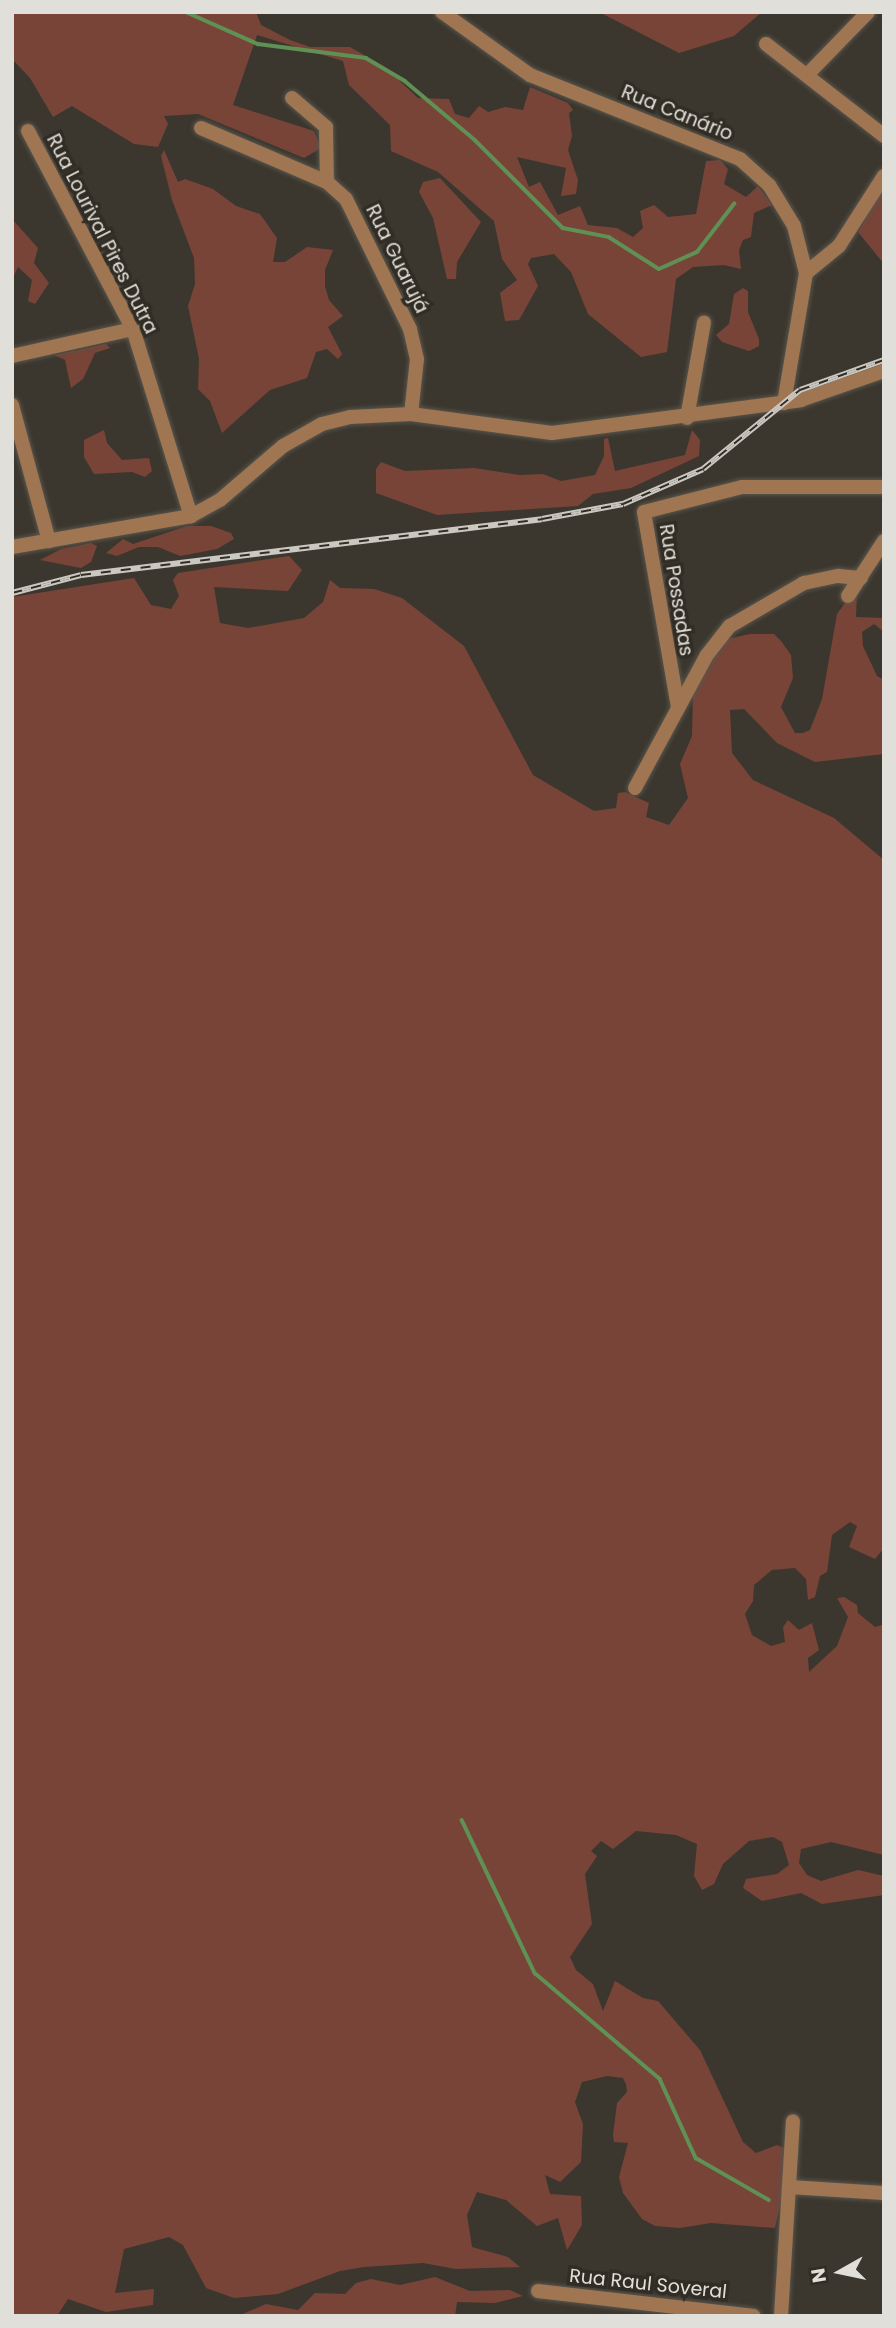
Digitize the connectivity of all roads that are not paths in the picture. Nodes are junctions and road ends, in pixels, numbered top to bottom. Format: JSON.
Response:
{"nodes":[{"id":1,"x":442,"y":12,"type":"edge"},
{"id":2,"x":868,"y":12,"type":"edge"},
{"id":3,"x":766,"y":44,"type":"dead end"},
{"id":4,"x":807,"y":75,"type":"junction"},
{"id":5,"x":292,"y":98,"type":"dead end"},
{"id":6,"x":201,"y":128,"type":"dead end"},
{"id":7,"x":28,"y":131,"type":"dead end"},
{"id":8,"x":884,"y":136,"type":"edge"},
{"id":9,"x":884,"y":176,"type":"edge"},
{"id":10,"x":327,"y":182,"type":"junction"},
{"id":11,"x":806,"y":273,"type":"junction"},
{"id":12,"x":704,"y":323,"type":"dead end"},
{"id":13,"x":133,"y":329,"type":"junction"},
{"id":14,"x":12,"y":356,"type":"edge"},
{"id":15,"x":884,"y":371,"type":"edge"},
{"id":16,"x":784,"y":403,"type":"junction"},
{"id":17,"x":12,"y":405,"type":"edge"},
{"id":18,"x":411,"y":414,"type":"junction"},
{"id":19,"x":687,"y":418,"type":"junction"},
{"id":20,"x":884,"y":487,"type":"edge"},
{"id":21,"x":191,"y":516,"type":"junction"},
{"id":22,"x":49,"y":541,"type":"junction"},
{"id":23,"x":884,"y":541,"type":"edge"},
{"id":24,"x":12,"y":547,"type":"edge"},
{"id":25,"x":861,"y":578,"type":"junction"},
{"id":26,"x":848,"y":596,"type":"dead end"},
{"id":27,"x":678,"y":707,"type":"junction"},
{"id":28,"x":635,"y":788,"type":"dead end"},
{"id":29,"x":793,"y":2121,"type":"dead end"},
{"id":30,"x":789,"y":2187,"type":"junction"},
{"id":31,"x":884,"y":2193,"type":"edge"},
{"id":32,"x":538,"y":2291,"type":"dead end"},
{"id":33,"x":754,"y":2316,"type":"edge"},
{"id":34,"x":781,"y":2316,"type":"edge"}],
"edges":[{"from":1,"to":11,"type":"street","name":"Rua Canário"},
{"from":2,"to":4,"type":"street"},
{"from":3,"to":4,"type":"street"},
{"from":4,"to":8,"type":"street"},
{"from":5,"to":10,"type":"street"},
{"from":6,"to":10,"type":"street","name":"Rua Guarujá"},
{"from":7,"to":13,"type":"street","name":"Rua Lourival Pires Dutra"},
{"from":9,"to":11,"type":"street"},
{"from":10,"to":18,"type":"street","name":"Rua Guarujá"},
{"from":11,"to":16,"type":"street","name":"Rua Canário"},
{"from":12,"to":19,"type":"street"},
{"from":13,"to":14,"type":"street"},
{"from":13,"to":21,"type":"street","name":"Rua Lourival Pires Dutra"},
{"from":15,"to":16,"type":"street"},
{"from":16,"to":19,"type":"street"},
{"from":17,"to":22,"type":"street"},
{"from":18,"to":19,"type":"street"},
{"from":18,"to":21,"type":"street"},
{"from":20,"to":27,"type":"street","name":"Rua Possadas"},
{"from":21,"to":22,"type":"street"},
{"from":22,"to":24,"type":"street"},
{"from":23,"to":25,"type":"street"},
{"from":25,"to":26,"type":"street"},
{"from":25,"to":27,"type":"street"},
{"from":27,"to":28,"type":"street"},
{"from":29,"to":30,"type":"street"},
{"from":30,"to":31,"type":"street"},
{"from":30,"to":34,"type":"street"},
{"from":32,"to":33,"type":"street","name":"Rua Raul Soveral"}]}
